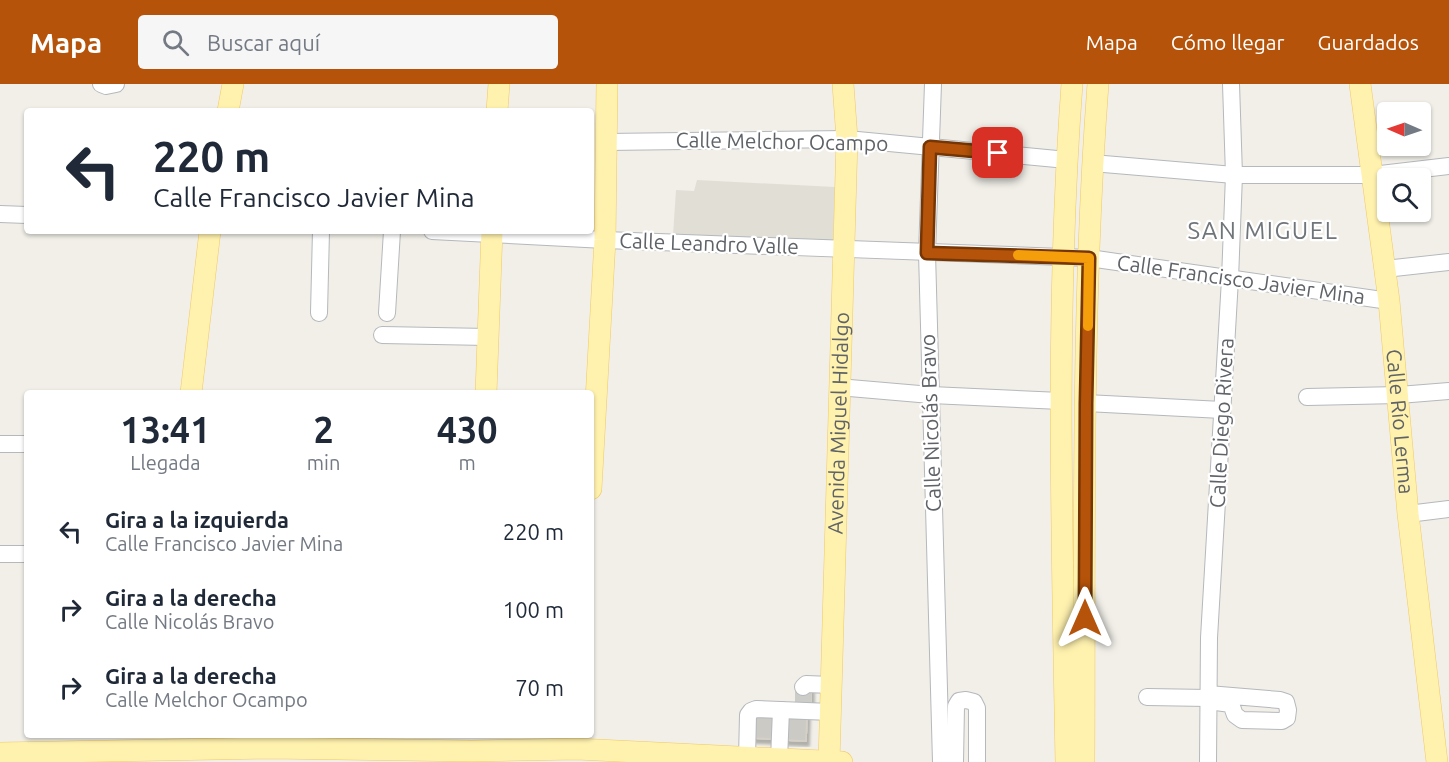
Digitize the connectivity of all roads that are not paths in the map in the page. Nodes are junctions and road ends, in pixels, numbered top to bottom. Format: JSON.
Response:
{"nodes":[{"id":1,"x":101,"y":84,"type":"edge"},
{"id":2,"x":116,"y":84,"type":"edge"},
{"id":3,"x":232,"y":84,"type":"edge"},
{"id":4,"x":498,"y":84,"type":"edge"},
{"id":5,"x":607,"y":84,"type":"edge"},
{"id":6,"x":843,"y":84,"type":"edge"},
{"id":7,"x":933,"y":84,"type":"edge"},
{"id":8,"x":1072,"y":84,"type":"edge"},
{"id":9,"x":1098,"y":84,"type":"edge"},
{"id":10,"x":1232,"y":84,"type":"edge"},
{"id":11,"x":1360,"y":84,"type":"edge"},
{"id":12,"x":228,"y":108,"type":"edge"},
{"id":13,"x":497,"y":108,"type":"edge"},
{"id":14,"x":846,"y":139,"type":"junction"},
{"id":15,"x":606,"y":142,"type":"junction"},
{"id":16,"x":930,"y":147,"type":"junction"},
{"id":17,"x":1066,"y":160,"type":"junction"},
{"id":18,"x":1092,"y":164,"type":"junction"},
{"id":19,"x":1449,"y":166,"type":"edge"},
{"id":20,"x":1234,"y":175,"type":"junction"},
{"id":21,"x":1372,"y":176,"type":"junction"},
{"id":22,"x":0,"y":214,"type":"edge"},
{"id":23,"x":24,"y":215,"type":"edge"},
{"id":24,"x":210,"y":234,"type":"edge"},
{"id":25,"x":321,"y":234,"type":"edge"},
{"id":26,"x":392,"y":234,"type":"edge"},
{"id":27,"x":492,"y":234,"type":"edge"},
{"id":28,"x":508,"y":234,"type":"edge"},
{"id":29,"x":605,"y":240,"type":"junction"},
{"id":30,"x":842,"y":249,"type":"junction"},
{"id":31,"x":927,"y":253,"type":"junction"},
{"id":32,"x":1063,"y":256,"type":"junction"},
{"id":33,"x":1089,"y":258,"type":"junction"},
{"id":34,"x":1449,"y":262,"type":"edge"},
{"id":35,"x":1385,"y":269,"type":"junction"},
{"id":36,"x":1230,"y":279,"type":"junction"},
{"id":37,"x":1389,"y":301,"type":"junction"},
{"id":38,"x":319,"y":313,"type":"dead end"},
{"id":39,"x":387,"y":314,"type":"dead end"},
{"id":40,"x":382,"y":335,"type":"dead end"},
{"id":41,"x":488,"y":337,"type":"junction"},
{"id":42,"x":838,"y":387,"type":"junction"},
{"id":43,"x":191,"y":390,"type":"edge"},
{"id":44,"x":486,"y":390,"type":"edge"},
{"id":45,"x":1449,"y":391,"type":"edge"},
{"id":46,"x":931,"y":395,"type":"junction"},
{"id":47,"x":1398,"y":395,"type":"junction"},
{"id":48,"x":1308,"y":397,"type":"dead end"},
{"id":49,"x":1061,"y":401,"type":"junction"},
{"id":50,"x":1086,"y":403,"type":"junction"},
{"id":51,"x":1222,"y":410,"type":"junction"},
{"id":52,"x":594,"y":436,"type":"edge"},
{"id":53,"x":0,"y":444,"type":"edge"},
{"id":54,"x":24,"y":444,"type":"edge"},
{"id":55,"x":1449,"y":508,"type":"edge"},
{"id":56,"x":1408,"y":514,"type":"junction"},
{"id":57,"x":0,"y":554,"type":"edge"},
{"id":58,"x":24,"y":554,"type":"edge"},
{"id":59,"x":831,"y":685,"type":"junction"},
{"id":60,"x":803,"y":687,"type":"dead end"},
{"id":61,"x":1147,"y":697,"type":"dead end"},
{"id":62,"x":1214,"y":698,"type":"junction"},
{"id":63,"x":781,"y":710,"type":"junction"},
{"id":64,"x":831,"y":712,"type":"junction"},
{"id":65,"x":148,"y":749,"type":"edge"},
{"id":66,"x":472,"y":749,"type":"edge"},
{"id":67,"x":577,"y":749,"type":"edge"},
{"id":68,"x":0,"y":753,"type":"edge"},
{"id":69,"x":271,"y":755,"type":"edge"},
{"id":70,"x":747,"y":758,"type":"junction"},
{"id":71,"x":790,"y":761,"type":"edge"},
{"id":72,"x":834,"y":762,"type":"edge"},
{"id":73,"x":941,"y":762,"type":"edge"},
{"id":74,"x":955,"y":762,"type":"edge"},
{"id":75,"x":977,"y":762,"type":"edge"},
{"id":76,"x":1066,"y":762,"type":"edge"},
{"id":77,"x":1084,"y":762,"type":"edge"},
{"id":78,"x":1208,"y":762,"type":"edge"},
{"id":79,"x":1437,"y":762,"type":"edge"}],
"edges":[{"from":1,"to":2,"type":"street"},
{"from":3,"to":12,"type":"main road"},
{"from":4,"to":13,"type":"main road"},
{"from":5,"to":15,"type":"main road"},
{"from":6,"to":14,"type":"main road","name":"Avenida Miguel Hidalgo"},
{"from":7,"to":16,"type":"street","name":"Calle Nicolás Bravo"},
{"from":8,"to":17,"type":"main road"},
{"from":9,"to":18,"type":"main road"},
{"from":10,"to":20,"type":"street","name":"Calle Diego Rivera"},
{"from":11,"to":21,"type":"main road","name":"Calle Río Lerma"},
{"from":14,"to":15,"type":"street","name":"Calle Melchor Ocampo"},
{"from":14,"to":16,"type":"street","name":"Calle Melchor Ocampo"},
{"from":14,"to":30,"type":"main road","name":"Avenida Miguel Hidalgo"},
{"from":15,"to":29,"type":"main road"},
{"from":16,"to":17,"type":"street","name":"Calle Melchor Ocampo"},
{"from":16,"to":31,"type":"street","name":"Calle Nicolás Bravo"},
{"from":17,"to":32,"type":"main road"},
{"from":18,"to":20,"type":"street"},
{"from":18,"to":33,"type":"main road"},
{"from":19,"to":21,"type":"street"},
{"from":20,"to":21,"type":"street"},
{"from":20,"to":36,"type":"street","name":"Calle Diego Rivera"},
{"from":21,"to":35,"type":"main road","name":"Calle Río Lerma"},
{"from":22,"to":23,"type":"street"},
{"from":24,"to":43,"type":"main road"},
{"from":25,"to":38,"type":"street"},
{"from":26,"to":39,"type":"street"},
{"from":27,"to":41,"type":"main road"},
{"from":28,"to":29,"type":"street","name":"Calle Leandro Valle"},
{"from":29,"to":30,"type":"street","name":"Calle Leandro Valle"},
{"from":29,"to":52,"type":"main road"},
{"from":30,"to":31,"type":"street","name":"Calle Francisco Javier Mina"},
{"from":30,"to":42,"type":"main road","name":"Avenida Miguel Hidalgo"},
{"from":31,"to":32,"type":"street","name":"Calle Francisco Javier Mina"},
{"from":31,"to":46,"type":"street","name":"Calle Nicolás Bravo"},
{"from":32,"to":33,"type":"street","name":"Calle Francisco Javier Mina"},
{"from":32,"to":49,"type":"main road"},
{"from":33,"to":36,"type":"street","name":"Calle Francisco Javier Mina"},
{"from":33,"to":50,"type":"main road"},
{"from":34,"to":35,"type":"street"},
{"from":35,"to":37,"type":"main road","name":"Calle Río Lerma"},
{"from":36,"to":37,"type":"street","name":"Calle Francisco Javier Mina"},
{"from":36,"to":51,"type":"street","name":"Calle Diego Rivera"},
{"from":37,"to":47,"type":"main road","name":"Calle Río Lerma"},
{"from":40,"to":41,"type":"street"},
{"from":41,"to":44,"type":"main road"},
{"from":42,"to":46,"type":"street"},
{"from":42,"to":59,"type":"main road","name":"Avenida Miguel Hidalgo"},
{"from":45,"to":47,"type":"street"},
{"from":46,"to":49,"type":"street"},
{"from":46,"to":73,"type":"street","name":"Calle Nicolás Bravo"},
{"from":47,"to":48,"type":"street"},
{"from":47,"to":56,"type":"main road","name":"Calle Río Lerma"},
{"from":49,"to":76,"type":"main road"},
{"from":50,"to":51,"type":"street"},
{"from":50,"to":77,"type":"main road"},
{"from":51,"to":62,"type":"street","name":"Calle Diego Rivera"},
{"from":53,"to":54,"type":"street"},
{"from":55,"to":56,"type":"street"},
{"from":56,"to":79,"type":"main road","name":"Calle Río Lerma"},
{"from":57,"to":58,"type":"street"},
{"from":59,"to":60,"type":"street"},
{"from":59,"to":64,"type":"main road","name":"Avenida Miguel Hidalgo"},
{"from":61,"to":62,"type":"street"},
{"from":62,"to":78,"type":"street","name":"Calle Diego Rivera"},
{"from":63,"to":64,"type":"street"},
{"from":63,"to":70,"type":"street"},
{"from":63,"to":71,"type":"street"},
{"from":64,"to":72,"type":"main road","name":"Avenida Miguel Hidalgo"},
{"from":65,"to":68,"type":"main road"},
{"from":65,"to":69,"type":"main road"},
{"from":66,"to":67,"type":"main road"},
{"from":66,"to":69,"type":"main road"},
{"from":67,"to":70,"type":"main road"},
{"from":70,"to":71,"type":"main road"},
{"from":71,"to":72,"type":"main road"},
{"from":74,"to":75,"type":"street"}]}
